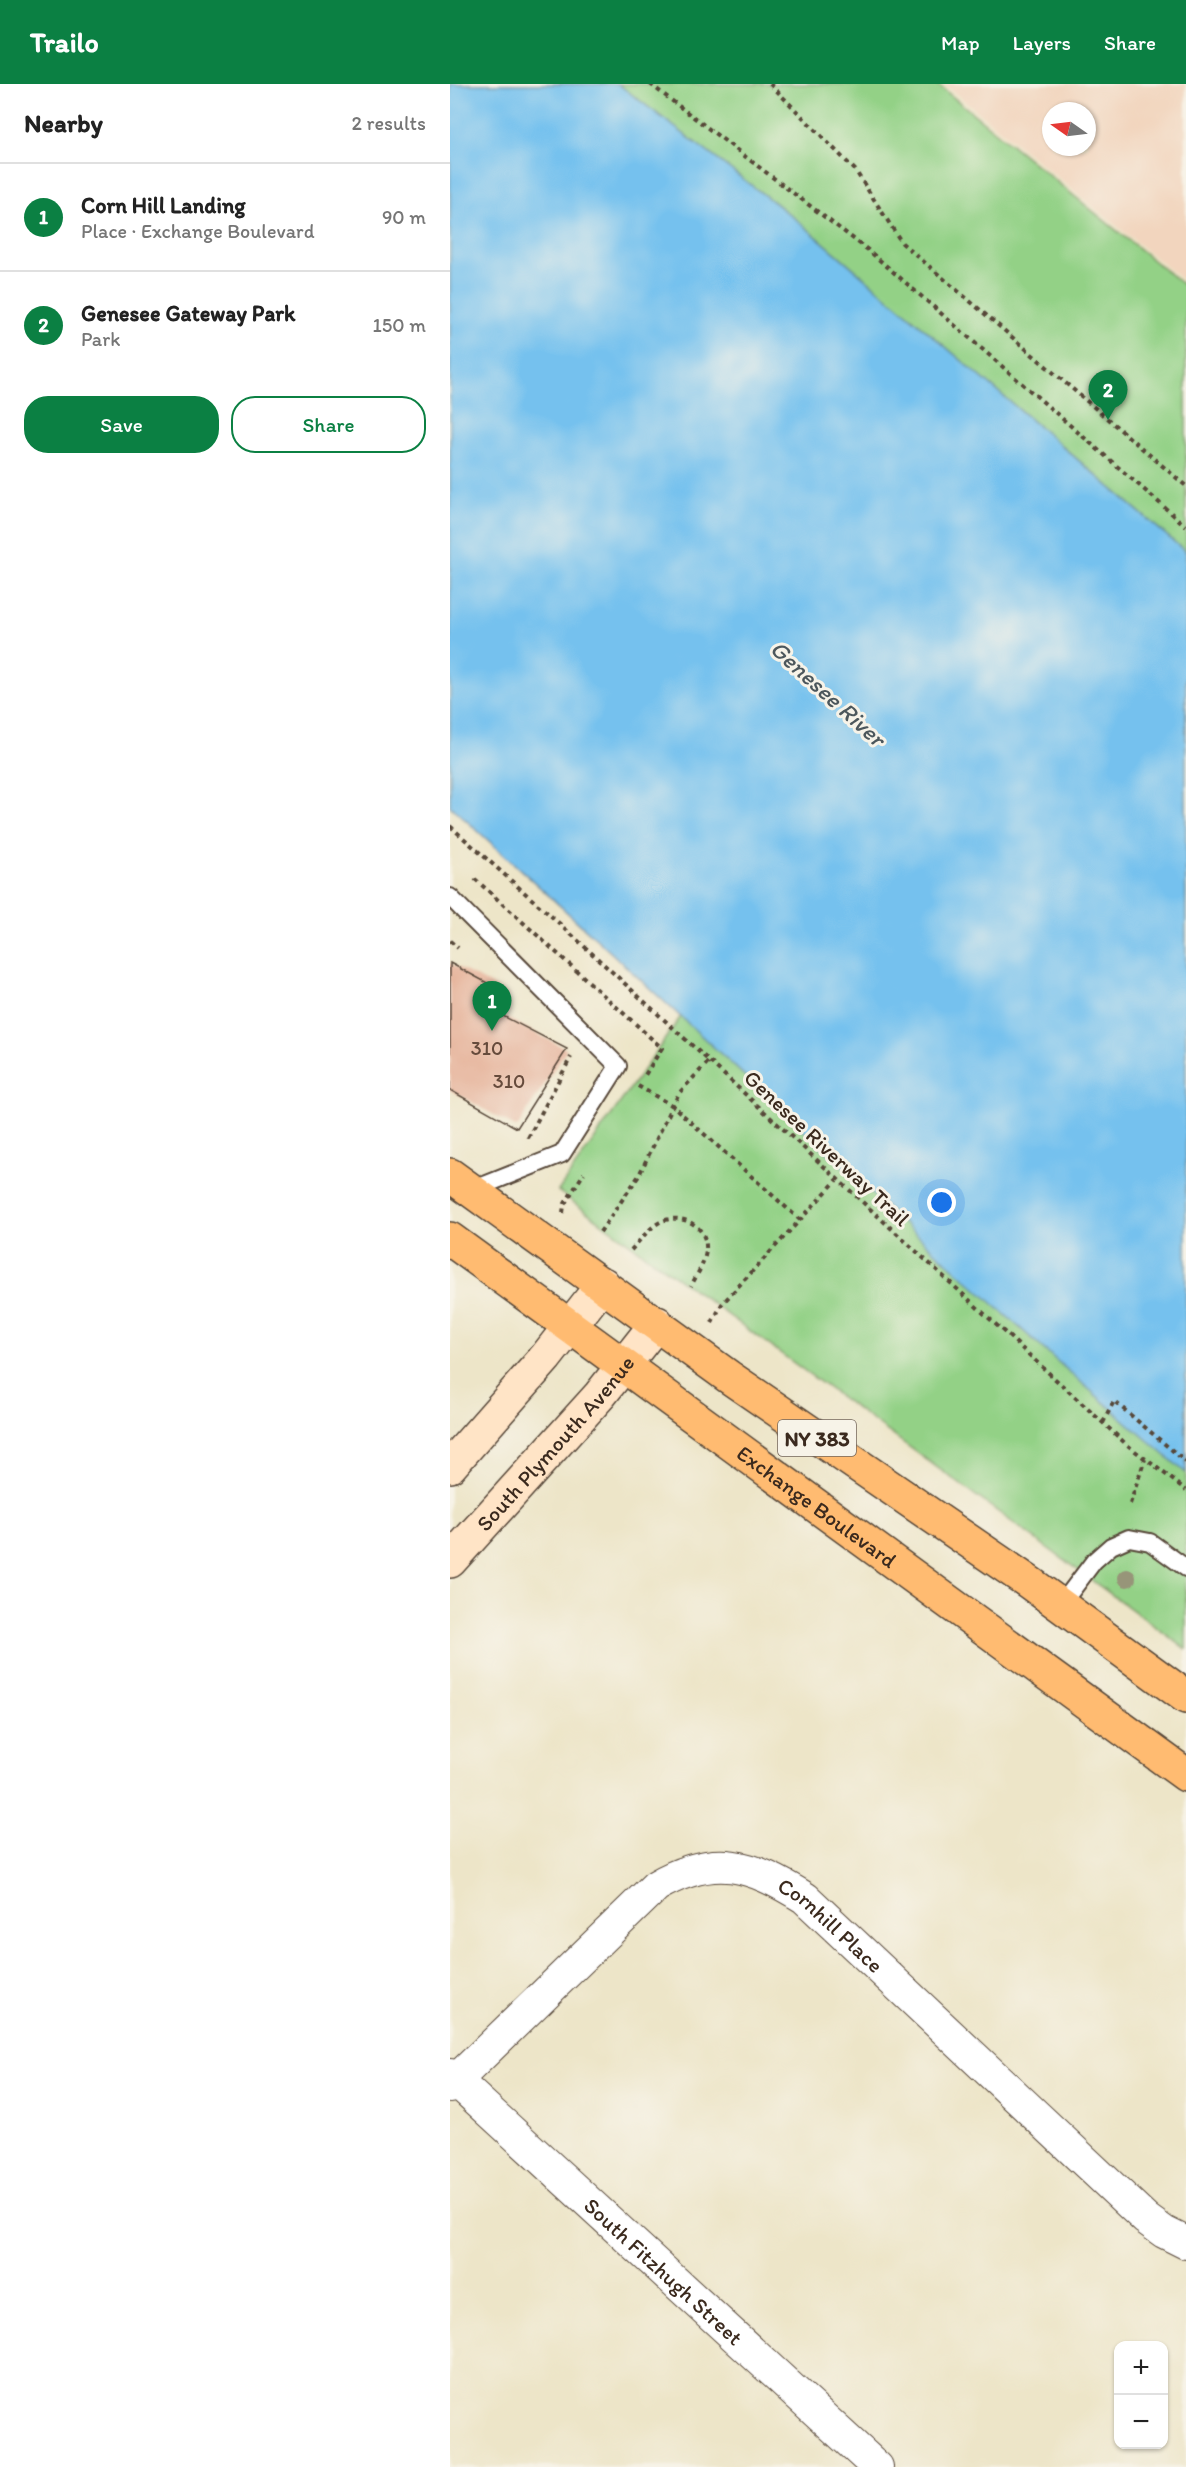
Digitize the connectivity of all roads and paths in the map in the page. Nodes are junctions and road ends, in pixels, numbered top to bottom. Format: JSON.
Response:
{"nodes":[{"id":1,"x":650,"y":84,"type":"edge"},
{"id":2,"x":770,"y":84,"type":"edge"},
{"id":3,"x":1186,"y":486,"type":"edge"},
{"id":4,"x":1186,"y":526,"type":"edge"},
{"id":5,"x":450,"y":826,"type":"edge"},
{"id":6,"x":450,"y":897,"type":"edge"},
{"id":7,"x":450,"y":941,"type":"edge"},
{"id":8,"x":466,"y":955,"type":"dead end"},
{"id":9,"x":572,"y":1056,"type":"dead end"},
{"id":10,"x":709,"y":1061,"type":"junction"},
{"id":11,"x":638,"y":1086,"type":"dead end"},
{"id":12,"x":673,"y":1106,"type":"junction"},
{"id":13,"x":526,"y":1143,"type":"dead end"},
{"id":14,"x":837,"y":1180,"type":"junction"},
{"id":15,"x":461,"y":1182,"type":"edge"},
{"id":16,"x":800,"y":1220,"type":"junction"},
{"id":17,"x":600,"y":1232,"type":"dead end"},
{"id":18,"x":450,"y":1239,"type":"edge"},
{"id":19,"x":631,"y":1251,"type":"dead end"},
{"id":20,"x":603,"y":1284,"type":"junction"},
{"id":21,"x":691,"y":1286,"type":"dead end"},
{"id":22,"x":657,"y":1323,"type":"junction"},
{"id":23,"x":571,"y":1326,"type":"junction"},
{"id":24,"x":707,"y":1332,"type":"dead end"},
{"id":25,"x":624,"y":1364,"type":"junction"},
{"id":26,"x":1103,"y":1423,"type":"junction"},
{"id":27,"x":1145,"y":1459,"type":"junction"},
{"id":28,"x":1186,"y":1462,"type":"edge"},
{"id":29,"x":450,"y":1466,"type":"edge"},
{"id":30,"x":1186,"y":1490,"type":"edge"},
{"id":31,"x":1130,"y":1504,"type":"dead end"},
{"id":32,"x":450,"y":1561,"type":"edge"},
{"id":33,"x":1186,"y":1568,"type":"edge"},
{"id":34,"x":1060,"y":1606,"type":"junction"},
{"id":35,"x":1186,"y":1697,"type":"edge"},
{"id":36,"x":1186,"y":1775,"type":"edge"},
{"id":37,"x":452,"y":2080,"type":"edge"},
{"id":38,"x":1186,"y":2243,"type":"edge"},
{"id":39,"x":877,"y":2467,"type":"edge"}],
"edges":[{"from":1,"to":4,"type":"path"},
{"from":2,"to":3,"type":"path"},
{"from":5,"to":10,"type":"path","name":"Genesee Riverway Trail"},
{"from":6,"to":15,"type":"lane"},
{"from":7,"to":8,"type":"path"},
{"from":9,"to":13,"type":"path"},
{"from":10,"to":12,"type":"path"},
{"from":10,"to":14,"type":"path","name":"Genesee Riverway Trail"},
{"from":11,"to":12,"type":"path"},
{"from":12,"to":16,"type":"path"},
{"from":12,"to":17,"type":"path"},
{"from":14,"to":16,"type":"path"},
{"from":14,"to":26,"type":"path","name":"Genesee Riverway Trail"},
{"from":15,"to":20,"type":"main road","number":"NY 383"},
{"from":16,"to":24,"type":"path"},
{"from":18,"to":23,"type":"main road","name":"Exchange Boulevard","number":"NY 383"},
{"from":19,"to":21,"type":"path"},
{"from":20,"to":22,"type":"main road","number":"NY 383"},
{"from":20,"to":23,"type":"main road"},
{"from":22,"to":25,"type":"main road","name":"South Plymouth Avenue"},
{"from":22,"to":34,"type":"main road","number":"NY 383"},
{"from":23,"to":25,"type":"main road","name":"Exchange Boulevard","number":"NY 383"},
{"from":23,"to":29,"type":"main road"},
{"from":25,"to":32,"type":"main road","name":"South Plymouth Avenue"},
{"from":25,"to":36,"type":"main road","name":"Exchange Boulevard","number":"NY 383"},
{"from":26,"to":27,"type":"path","name":"Genesee Riverway Trail"},
{"from":26,"to":28,"type":"path"},
{"from":27,"to":30,"type":"path","name":"Genesee Riverway Trail"},
{"from":27,"to":31,"type":"path"},
{"from":33,"to":34,"type":"lane"},
{"from":34,"to":35,"type":"main road","number":"NY 383"},
{"from":37,"to":38,"type":"street","name":"Cornhill Place"},
{"from":37,"to":39,"type":"street","name":"South Fitzhugh Street"}]}
